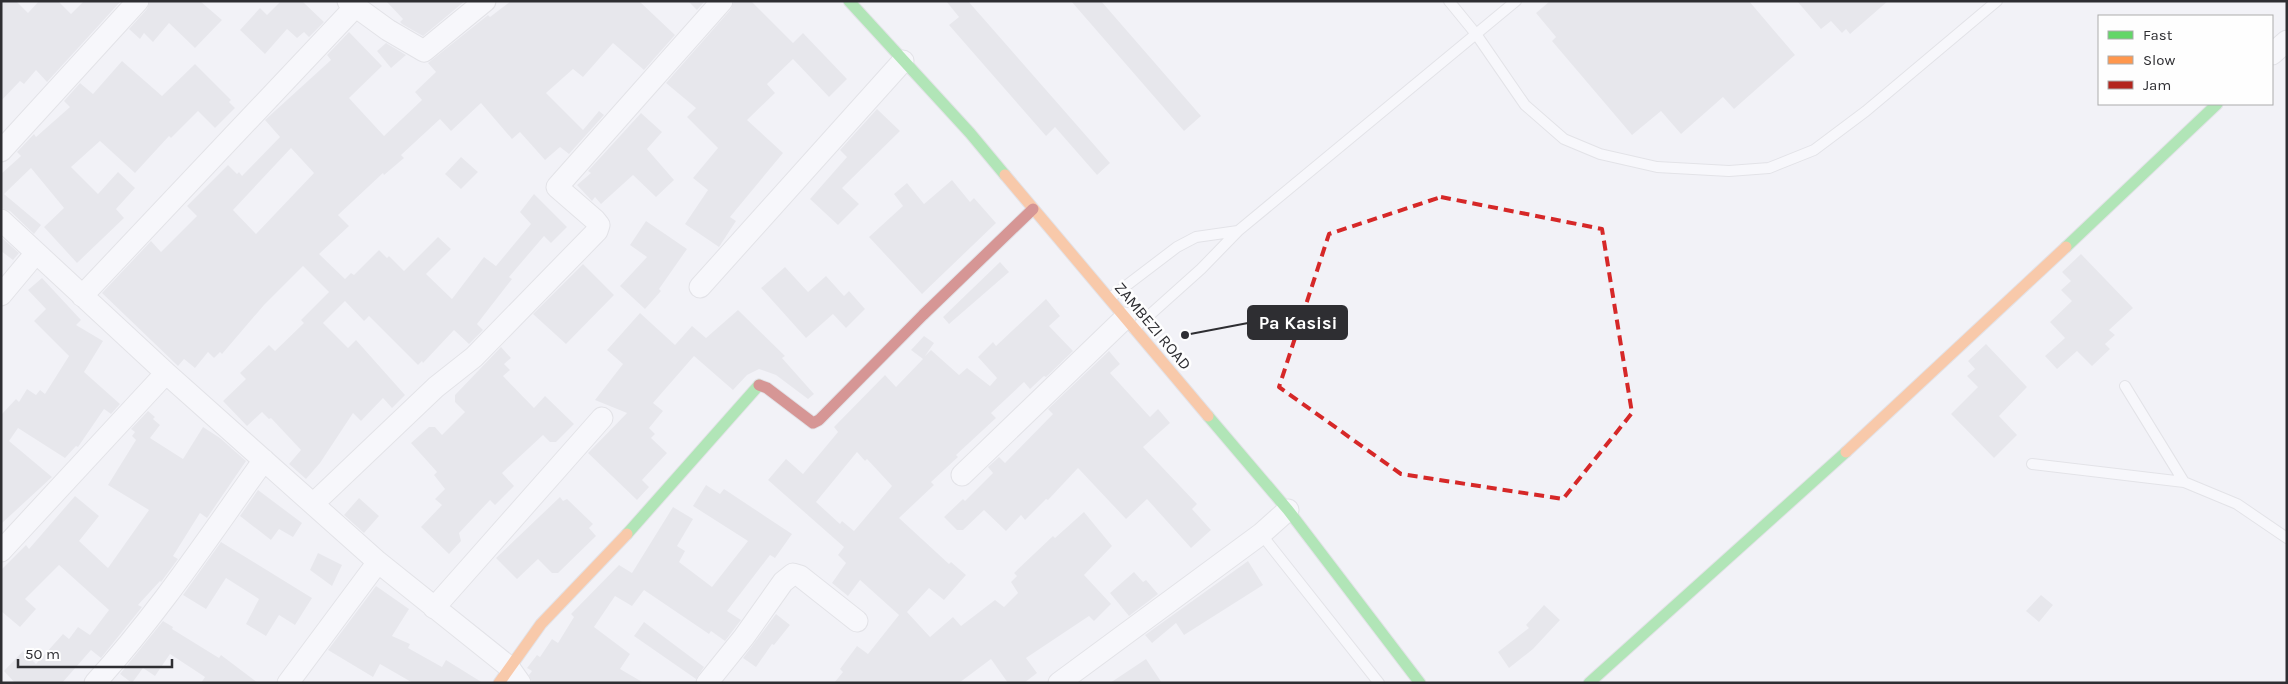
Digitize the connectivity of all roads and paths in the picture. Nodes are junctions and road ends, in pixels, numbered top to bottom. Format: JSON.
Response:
{"nodes":[{"id":1,"x":138,"y":1,"type":"edge"},
{"id":2,"x":485,"y":1,"type":"edge"},
{"id":3,"x":722,"y":1,"type":"edge"},
{"id":4,"x":849,"y":1,"type":"edge"},
{"id":5,"x":1449,"y":1,"type":"edge"},
{"id":6,"x":1516,"y":1,"type":"edge"},
{"id":7,"x":1997,"y":1,"type":"edge"},
{"id":8,"x":351,"y":4,"type":"edge"},
{"id":9,"x":1476,"y":34,"type":"junction"},
{"id":10,"x":2287,"y":41,"type":"edge"},
{"id":11,"x":2273,"y":53,"type":"edge"},
{"id":12,"x":903,"y":62,"type":"junction"},
{"id":13,"x":2216,"y":105,"type":"edge"},
{"id":14,"x":1,"y":151,"type":"edge"},
{"id":15,"x":1033,"y":208,"type":"junction"},
{"id":16,"x":1,"y":220,"type":"edge"},
{"id":17,"x":1238,"y":231,"type":"junction"},
{"id":18,"x":36,"y":253,"type":"junction"},
{"id":19,"x":700,"y":287,"type":"dead end"},
{"id":20,"x":1,"y":295,"type":"edge"},
{"id":21,"x":82,"y":296,"type":"junction"},
{"id":22,"x":1109,"y":298,"type":"junction"},
{"id":23,"x":1129,"y":324,"type":"junction"},
{"id":24,"x":166,"y":373,"type":"junction"},
{"id":25,"x":2125,"y":386,"type":"dead end"},
{"id":26,"x":602,"y":418,"type":"dead end"},
{"id":27,"x":264,"y":460,"type":"junction"},
{"id":28,"x":2032,"y":464,"type":"dead end"},
{"id":29,"x":962,"y":475,"type":"dead end"},
{"id":30,"x":2184,"y":482,"type":"junction"},
{"id":31,"x":314,"y":504,"type":"junction"},
{"id":32,"x":1288,"y":510,"type":"junction"},
{"id":33,"x":1261,"y":534,"type":"junction"},
{"id":34,"x":2287,"y":538,"type":"edge"},
{"id":35,"x":1,"y":551,"type":"edge"},
{"id":36,"x":378,"y":562,"type":"junction"},
{"id":37,"x":434,"y":608,"type":"junction"},
{"id":38,"x":857,"y":621,"type":"dead end"},
{"id":39,"x":509,"y":677,"type":"edge"},
{"id":40,"x":1415,"y":681,"type":"edge"},
{"id":41,"x":95,"y":683,"type":"edge"},
{"id":42,"x":288,"y":683,"type":"edge"},
{"id":43,"x":707,"y":683,"type":"edge"},
{"id":44,"x":1059,"y":683,"type":"edge"},
{"id":45,"x":1379,"y":683,"type":"edge"},
{"id":46,"x":1589,"y":683,"type":"edge"}],
"edges":[{"from":1,"to":14,"type":"street"},
{"from":2,"to":8,"type":"street"},
{"from":3,"to":31,"type":"street"},
{"from":4,"to":12,"type":"street","name":"ZAMBEZI ROAD"},
{"from":5,"to":9,"type":"lane"},
{"from":6,"to":9,"type":"lane"},
{"from":7,"to":9,"type":"lane"},
{"from":8,"to":21,"type":"street"},
{"from":9,"to":17,"type":"lane"},
{"from":10,"to":11,"type":"street"},
{"from":12,"to":15,"type":"street","name":"ZAMBEZI ROAD"},
{"from":12,"to":19,"type":"street"},
{"from":13,"to":46,"type":"street"},
{"from":15,"to":22,"type":"street","name":"ZAMBEZI ROAD"},
{"from":15,"to":39,"type":"street"},
{"from":16,"to":18,"type":"street"},
{"from":17,"to":22,"type":"lane"},
{"from":17,"to":23,"type":"lane"},
{"from":18,"to":20,"type":"street"},
{"from":18,"to":21,"type":"street"},
{"from":21,"to":24,"type":"street"},
{"from":22,"to":23,"type":"street","name":"ZAMBEZI ROAD"},
{"from":23,"to":29,"type":"street"},
{"from":23,"to":32,"type":"street","name":"ZAMBEZI ROAD"},
{"from":24,"to":27,"type":"street"},
{"from":24,"to":35,"type":"street"},
{"from":25,"to":30,"type":"lane"},
{"from":26,"to":37,"type":"street"},
{"from":27,"to":31,"type":"street"},
{"from":27,"to":41,"type":"street"},
{"from":28,"to":30,"type":"lane"},
{"from":30,"to":34,"type":"lane"},
{"from":31,"to":36,"type":"street"},
{"from":32,"to":33,"type":"street"},
{"from":32,"to":40,"type":"street","name":"ZAMBEZI ROAD"},
{"from":33,"to":44,"type":"street"},
{"from":33,"to":45,"type":"lane"},
{"from":36,"to":37,"type":"street"},
{"from":36,"to":42,"type":"street"},
{"from":37,"to":39,"type":"street"},
{"from":38,"to":43,"type":"street"}]}
